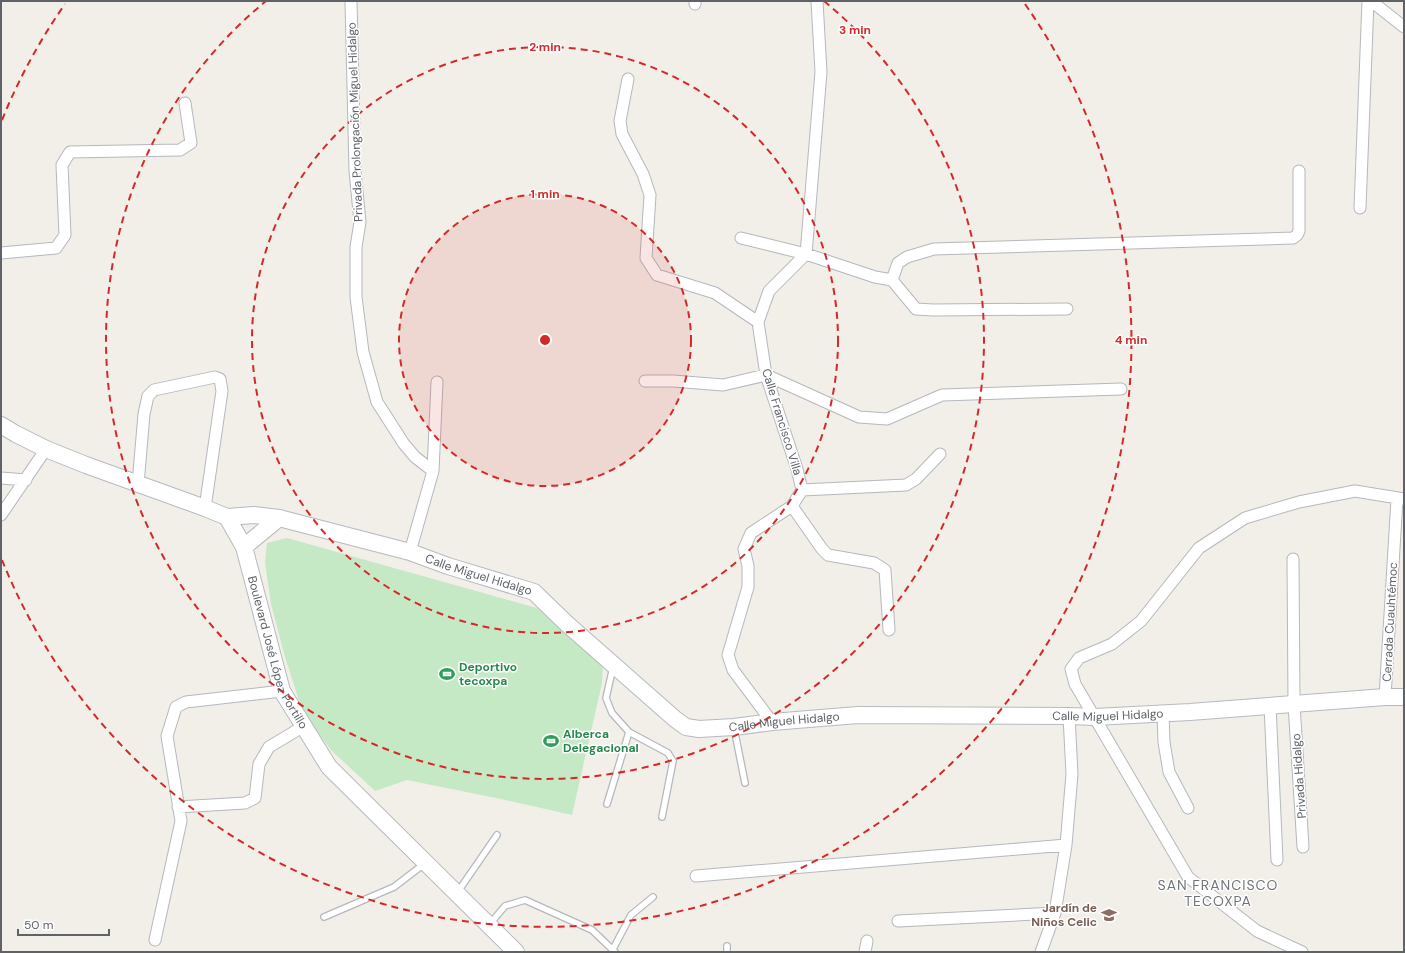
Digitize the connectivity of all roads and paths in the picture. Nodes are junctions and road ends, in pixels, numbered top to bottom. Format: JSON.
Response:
{"nodes":[{"id":1,"x":351,"y":1,"type":"edge"},
{"id":2,"x":817,"y":1,"type":"edge"},
{"id":3,"x":1370,"y":1,"type":"edge"},
{"id":4,"x":1404,"y":26,"type":"edge"},
{"id":5,"x":628,"y":79,"type":"dead end"},
{"id":6,"x":185,"y":103,"type":"dead end"},
{"id":7,"x":1299,"y":170,"type":"dead end"},
{"id":8,"x":1360,"y":208,"type":"dead end"},
{"id":9,"x":741,"y":238,"type":"dead end"},
{"id":10,"x":1,"y":252,"type":"edge"},
{"id":11,"x":806,"y":254,"type":"junction"},
{"id":12,"x":892,"y":280,"type":"junction"},
{"id":13,"x":1067,"y":309,"type":"dead end"},
{"id":14,"x":758,"y":322,"type":"junction"},
{"id":15,"x":766,"y":375,"type":"junction"},
{"id":16,"x":645,"y":381,"type":"dead end"},
{"id":17,"x":437,"y":382,"type":"dead end"},
{"id":18,"x":1121,"y":390,"type":"dead end"},
{"id":19,"x":1,"y":425,"type":"edge"},
{"id":20,"x":46,"y":448,"type":"junction"},
{"id":21,"x":940,"y":454,"type":"dead end"},
{"id":22,"x":433,"y":471,"type":"junction"},
{"id":23,"x":1,"y":478,"type":"edge"},
{"id":24,"x":26,"y":480,"type":"junction"},
{"id":25,"x":138,"y":484,"type":"junction"},
{"id":26,"x":802,"y":490,"type":"junction"},
{"id":27,"x":1400,"y":499,"type":"edge"},
{"id":28,"x":792,"y":506,"type":"junction"},
{"id":29,"x":205,"y":508,"type":"junction"},
{"id":30,"x":1,"y":514,"type":"edge"},
{"id":31,"x":227,"y":517,"type":"junction"},
{"id":32,"x":279,"y":518,"type":"junction"},
{"id":33,"x":244,"y":547,"type":"junction"},
{"id":34,"x":410,"y":552,"type":"junction"},
{"id":35,"x":1293,"y":559,"type":"dead end"},
{"id":36,"x":889,"y":630,"type":"dead end"},
{"id":37,"x":614,"y":664,"type":"junction"},
{"id":38,"x":282,"y":691,"type":"junction"},
{"id":39,"x":1385,"y":697,"type":"junction"},
{"id":40,"x":1404,"y":697,"type":"edge"},
{"id":41,"x":1294,"y":704,"type":"junction"},
{"id":42,"x":1270,"y":706,"type":"junction"},
{"id":43,"x":1163,"y":713,"type":"junction"},
{"id":44,"x":1069,"y":716,"type":"junction"},
{"id":45,"x":1095,"y":717,"type":"junction"},
{"id":46,"x":772,"y":722,"type":"junction"},
{"id":47,"x":304,"y":726,"type":"junction"},
{"id":48,"x":734,"y":727,"type":"junction"},
{"id":49,"x":629,"y":732,"type":"junction"},
{"id":50,"x":745,"y":783,"type":"dead end"},
{"id":51,"x":607,"y":804,"type":"dead end"},
{"id":52,"x":178,"y":807,"type":"junction"},
{"id":53,"x":1188,"y":808,"type":"dead end"},
{"id":54,"x":662,"y":817,"type":"dead end"},
{"id":55,"x":497,"y":835,"type":"dead end"},
{"id":56,"x":1066,"y":845,"type":"junction"},
{"id":57,"x":1303,"y":847,"type":"dead end"},
{"id":58,"x":1277,"y":860,"type":"dead end"},
{"id":59,"x":426,"y":863,"type":"junction"},
{"id":60,"x":696,"y":876,"type":"dead end"},
{"id":61,"x":456,"y":893,"type":"junction"},
{"id":62,"x":654,"y":897,"type":"dead end"},
{"id":63,"x":1055,"y":913,"type":"junction"},
{"id":64,"x":324,"y":917,"type":"dead end"},
{"id":65,"x":898,"y":921,"type":"dead end"},
{"id":66,"x":489,"y":925,"type":"junction"},
{"id":67,"x":155,"y":940,"type":"dead end"},
{"id":68,"x":614,"y":951,"type":"edge"},
{"id":69,"x":516,"y":952,"type":"edge"},
{"id":70,"x":1041,"y":952,"type":"edge"},
{"id":71,"x":1302,"y":952,"type":"edge"}],
"edges":[{"from":1,"to":22,"type":"street","name":"Privada Prolongación Miguel Hidalgo"},
{"from":2,"to":11,"type":"street"},
{"from":3,"to":4,"type":"street"},
{"from":3,"to":8,"type":"street"},
{"from":5,"to":14,"type":"street"},
{"from":6,"to":10,"type":"street"},
{"from":7,"to":12,"type":"street"},
{"from":9,"to":11,"type":"street"},
{"from":11,"to":12,"type":"street"},
{"from":11,"to":14,"type":"street","name":"Calle Francisco Villa"},
{"from":12,"to":13,"type":"street"},
{"from":14,"to":15,"type":"street","name":"Calle Francisco Villa"},
{"from":15,"to":16,"type":"street"},
{"from":15,"to":18,"type":"street"},
{"from":15,"to":26,"type":"street","name":"Calle Francisco Villa"},
{"from":17,"to":22,"type":"street"},
{"from":19,"to":20,"type":"street"},
{"from":20,"to":24,"type":"street"},
{"from":20,"to":25,"type":"street"},
{"from":21,"to":26,"type":"street"},
{"from":22,"to":34,"type":"street"},
{"from":23,"to":24,"type":"street"},
{"from":24,"to":30,"type":"street"},
{"from":25,"to":29,"type":"street"},
{"from":25,"to":29,"type":"street"},
{"from":26,"to":28,"type":"street","name":"Calle Francisco Villa"},
{"from":27,"to":39,"type":"street","name":"Cerrada Cuauhtémoc"},
{"from":27,"to":45,"type":"street"},
{"from":28,"to":36,"type":"street"},
{"from":28,"to":46,"type":"street","name":"Calle Francisco Villa"},
{"from":29,"to":31,"type":"street"},
{"from":31,"to":32,"type":"street","name":"Calle Miguel Hidalgo"},
{"from":31,"to":33,"type":"street","name":"Boulevard José López Portillo"},
{"from":32,"to":33,"type":"street"},
{"from":32,"to":34,"type":"street","name":"Calle Miguel Hidalgo"},
{"from":33,"to":38,"type":"street","name":"Boulevard José López Portillo"},
{"from":34,"to":37,"type":"street","name":"Calle Miguel Hidalgo"},
{"from":35,"to":41,"type":"street","name":"Privada Hidalgo"},
{"from":37,"to":48,"type":"street","name":"Calle Miguel Hidalgo"},
{"from":37,"to":49,"type":"lane"},
{"from":38,"to":47,"type":"street","name":"Boulevard José López Portillo"},
{"from":38,"to":52,"type":"street"},
{"from":39,"to":40,"type":"street","name":"Calle Miguel Hidalgo"},
{"from":39,"to":41,"type":"street","name":"Calle Miguel Hidalgo"},
{"from":41,"to":42,"type":"street","name":"Calle Miguel Hidalgo"},
{"from":41,"to":57,"type":"street","name":"Privada Hidalgo"},
{"from":42,"to":43,"type":"street","name":"Calle Miguel Hidalgo"},
{"from":42,"to":58,"type":"street"},
{"from":43,"to":45,"type":"street","name":"Calle Miguel Hidalgo"},
{"from":43,"to":53,"type":"street"},
{"from":44,"to":45,"type":"street","name":"Calle Miguel Hidalgo"},
{"from":44,"to":46,"type":"street","name":"Calle Miguel Hidalgo"},
{"from":44,"to":56,"type":"street"},
{"from":45,"to":71,"type":"street"},
{"from":46,"to":48,"type":"street","name":"Calle Miguel Hidalgo"},
{"from":47,"to":52,"type":"street"},
{"from":47,"to":59,"type":"street","name":"Boulevard José López Portillo"},
{"from":48,"to":50,"type":"lane"},
{"from":49,"to":51,"type":"lane"},
{"from":49,"to":54,"type":"lane"},
{"from":52,"to":67,"type":"street"},
{"from":55,"to":61,"type":"lane"},
{"from":56,"to":60,"type":"street"},
{"from":56,"to":63,"type":"street"},
{"from":59,"to":61,"type":"street","name":"Boulevard José López Portillo"},
{"from":59,"to":64,"type":"lane"},
{"from":61,"to":66,"type":"street","name":"Boulevard José López Portillo"},
{"from":62,"to":68,"type":"lane"},
{"from":63,"to":65,"type":"street"},
{"from":63,"to":70,"type":"street"},
{"from":66,"to":68,"type":"lane"},
{"from":66,"to":69,"type":"street","name":"Boulevard José López Portillo"}]}
